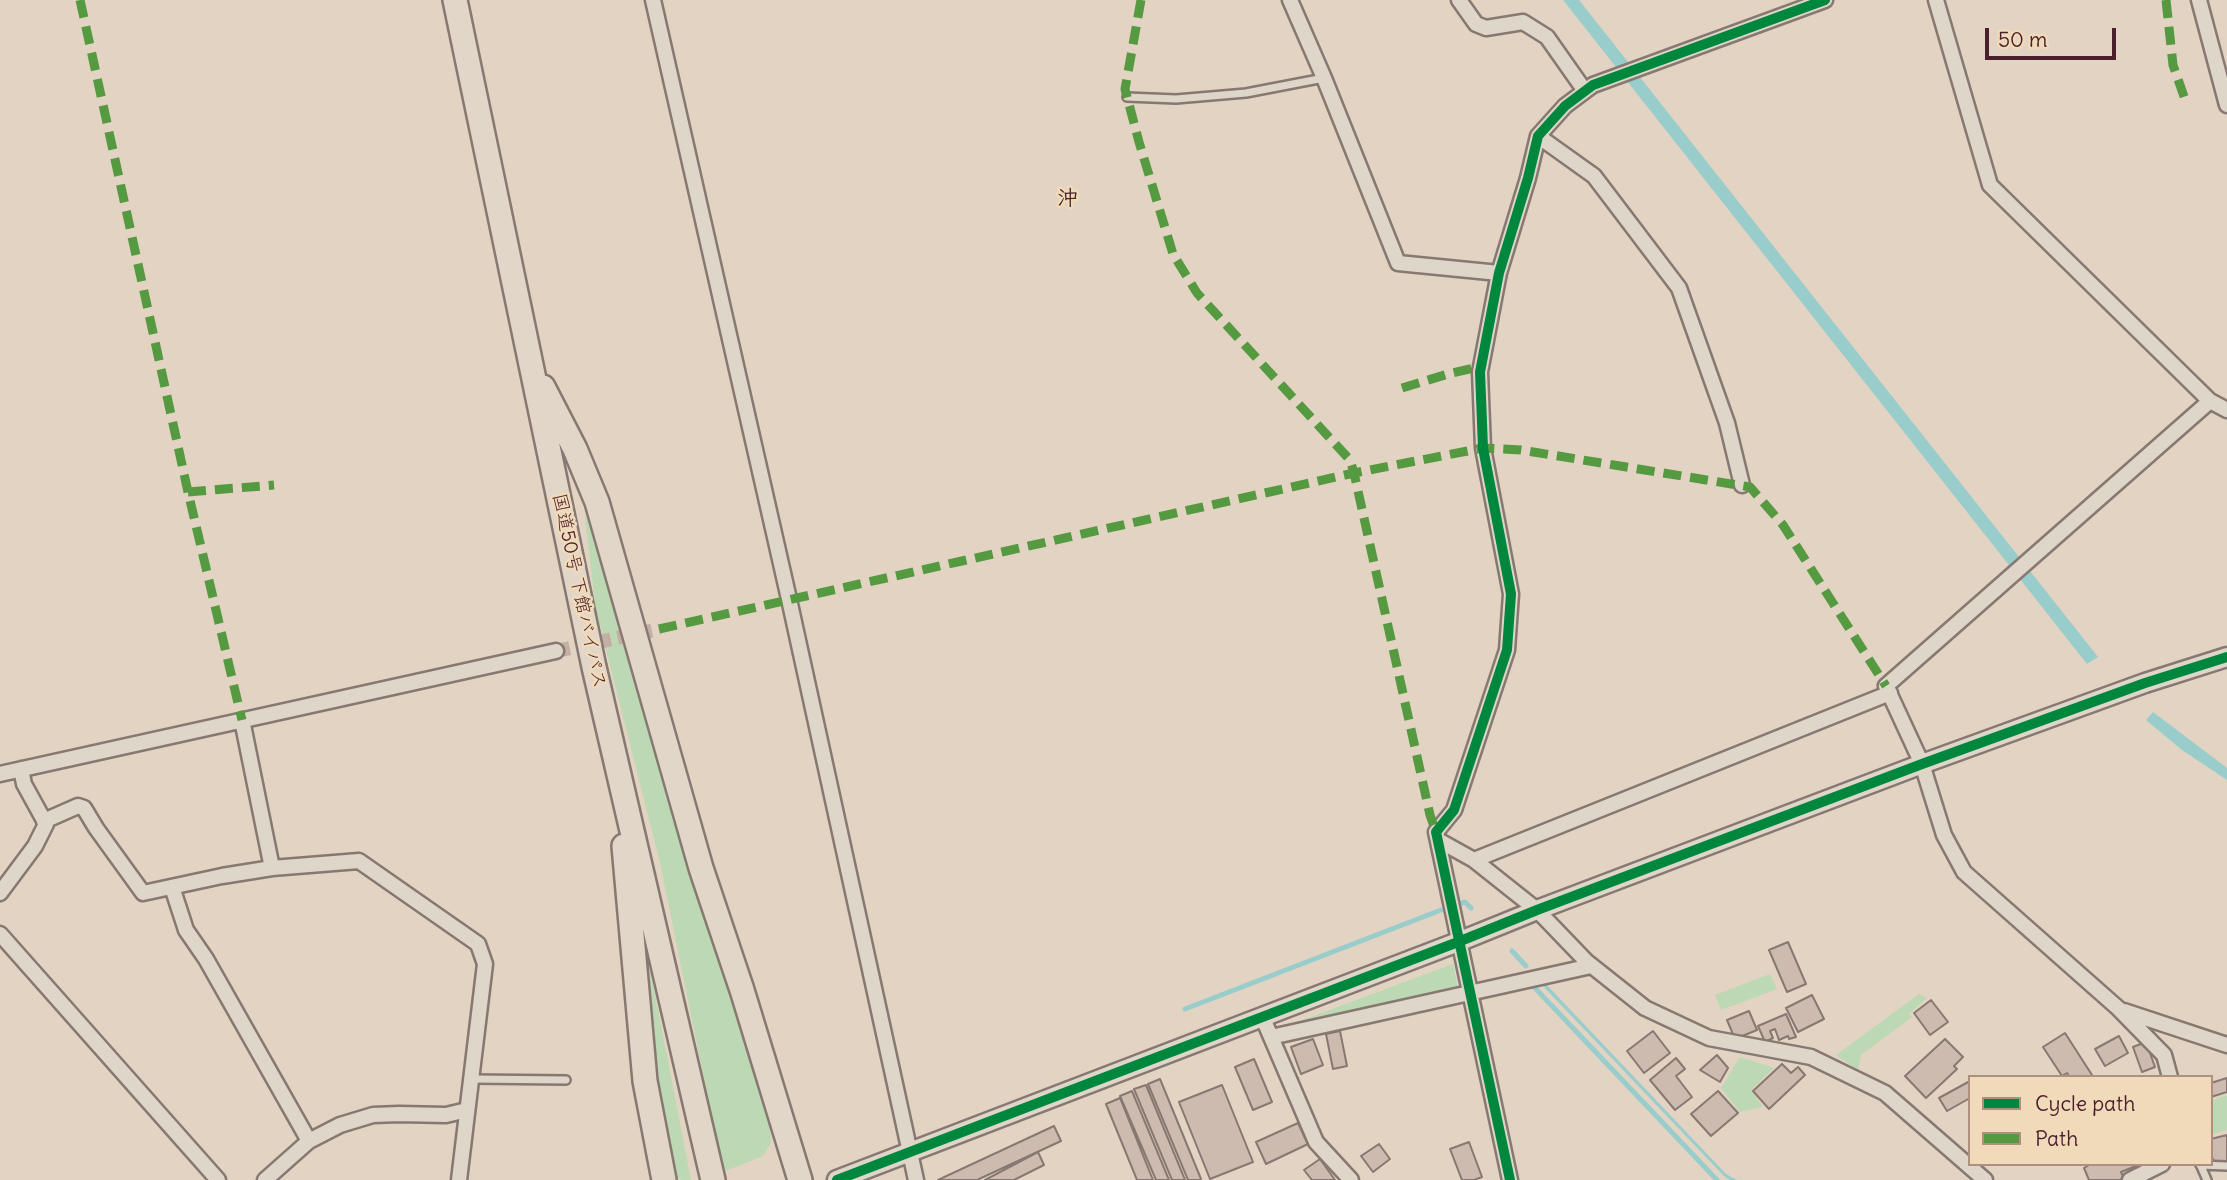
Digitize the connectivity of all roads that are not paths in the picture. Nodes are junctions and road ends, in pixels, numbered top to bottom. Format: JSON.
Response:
{"nodes":[{"id":1,"x":455,"y":0,"type":"edge"},
{"id":2,"x":653,"y":0,"type":"edge"},
{"id":3,"x":1290,"y":0,"type":"edge"},
{"id":4,"x":1459,"y":0,"type":"edge"},
{"id":5,"x":1825,"y":0,"type":"edge"},
{"id":6,"x":1936,"y":0,"type":"edge"},
{"id":7,"x":2199,"y":0,"type":"edge"},
{"id":8,"x":1795,"y":5,"type":"edge"},
{"id":9,"x":1324,"y":78,"type":"junction"},
{"id":10,"x":1585,"y":91,"type":"junction"},
{"id":11,"x":1127,"y":97,"type":"dead end"},
{"id":12,"x":2227,"y":105,"type":"edge"},
{"id":13,"x":1538,"y":136,"type":"junction"},
{"id":14,"x":1499,"y":273,"type":"junction"},
{"id":15,"x":529,"y":359,"type":"junction"},
{"id":16,"x":2210,"y":401,"type":"junction"},
{"id":17,"x":2227,"y":410,"type":"edge"},
{"id":18,"x":1741,"y":485,"type":"dead end"},
{"id":19,"x":556,"y":652,"type":"tunnel mouth"},
{"id":20,"x":2227,"y":657,"type":"edge"},
{"id":21,"x":1890,"y":693,"type":"junction"},
{"id":22,"x":242,"y":720,"type":"junction"},
{"id":23,"x":617,"y":761,"type":"junction"},
{"id":24,"x":1922,"y":764,"type":"junction"},
{"id":25,"x":20,"y":769,"type":"junction"},
{"id":26,"x":0,"y":774,"type":"edge"},
{"id":27,"x":44,"y":821,"type":"junction"},
{"id":28,"x":1438,"y":840,"type":"junction"},
{"id":29,"x":1474,"y":860,"type":"junction"},
{"id":30,"x":272,"y":868,"type":"junction"},
{"id":31,"x":172,"y":887,"type":"junction"},
{"id":32,"x":0,"y":893,"type":"edge"},
{"id":33,"x":1537,"y":910,"type":"junction"},
{"id":34,"x":0,"y":934,"type":"edge"},
{"id":35,"x":1458,"y":942,"type":"junction"},
{"id":36,"x":1591,"y":966,"type":"junction"},
{"id":37,"x":1471,"y":992,"type":"junction"},
{"id":38,"x":2119,"y":1009,"type":"junction"},
{"id":39,"x":1262,"y":1016,"type":"junction"},
{"id":40,"x":1271,"y":1037,"type":"junction"},
{"id":41,"x":2227,"y":1045,"type":"edge"},
{"id":42,"x":2169,"y":1075,"type":"edge"},
{"id":43,"x":471,"y":1079,"type":"junction"},
{"id":44,"x":566,"y":1080,"type":"dead end"},
{"id":45,"x":467,"y":1110,"type":"junction"},
{"id":46,"x":309,"y":1141,"type":"junction"},
{"id":47,"x":911,"y":1152,"type":"junction"},
{"id":48,"x":1968,"y":1165,"type":"edge"},
{"id":49,"x":1969,"y":1166,"type":"edge"},
{"id":50,"x":2158,"y":1166,"type":"edge"},
{"id":51,"x":713,"y":1179,"type":"edge"},
{"id":52,"x":218,"y":1180,"type":"edge"},
{"id":53,"x":265,"y":1180,"type":"edge"},
{"id":54,"x":459,"y":1180,"type":"edge"},
{"id":55,"x":664,"y":1180,"type":"edge"},
{"id":56,"x":800,"y":1180,"type":"edge"},
{"id":57,"x":837,"y":1180,"type":"edge"},
{"id":58,"x":916,"y":1180,"type":"edge"},
{"id":59,"x":1351,"y":1180,"type":"edge"},
{"id":60,"x":1510,"y":1180,"type":"edge"},
{"id":61,"x":1985,"y":1180,"type":"edge"},
{"id":62,"x":2130,"y":1180,"type":"edge"}],
"edges":[{"from":1,"to":15,"type":"highway","name":"国道50号 下館バイパス"},
{"from":2,"to":47,"type":"street"},
{"from":3,"to":9,"type":"street"},
{"from":4,"to":10,"type":"street"},
{"from":5,"to":8,"type":"street"},
{"from":6,"to":16,"type":"street"},
{"from":7,"to":12,"type":"street"},
{"from":8,"to":10,"type":"street"},
{"from":9,"to":11,"type":"lane"},
{"from":9,"to":14,"type":"street"},
{"from":10,"to":13,"type":"street"},
{"from":13,"to":14,"type":"street"},
{"from":13,"to":18,"type":"street"},
{"from":14,"to":28,"type":"street"},
{"from":15,"to":23,"type":"highway","name":"国道50号 下館バイパス"},
{"from":15,"to":56,"type":"highway"},
{"from":16,"to":17,"type":"street"},
{"from":16,"to":21,"type":"street"},
{"from":19,"to":22,"type":"street"},
{"from":20,"to":24,"type":"street"},
{"from":21,"to":24,"type":"street"},
{"from":21,"to":29,"type":"street"},
{"from":22,"to":25,"type":"street"},
{"from":22,"to":30,"type":"street"},
{"from":23,"to":51,"type":"highway","name":"国道50号 下館バイパス"},
{"from":23,"to":55,"type":"highway"},
{"from":24,"to":33,"type":"street"},
{"from":24,"to":38,"type":"street"},
{"from":25,"to":26,"type":"street"},
{"from":25,"to":27,"type":"street"},
{"from":27,"to":31,"type":"street"},
{"from":27,"to":32,"type":"street"},
{"from":28,"to":29,"type":"street"},
{"from":28,"to":35,"type":"street"},
{"from":29,"to":33,"type":"street"},
{"from":30,"to":31,"type":"street"},
{"from":30,"to":43,"type":"street"},
{"from":31,"to":46,"type":"street"},
{"from":33,"to":35,"type":"street"},
{"from":33,"to":36,"type":"street"},
{"from":34,"to":52,"type":"street"},
{"from":35,"to":37,"type":"street"},
{"from":35,"to":39,"type":"street"},
{"from":36,"to":37,"type":"street"},
{"from":36,"to":48,"type":"street"},
{"from":37,"to":40,"type":"street"},
{"from":37,"to":60,"type":"street"},
{"from":38,"to":41,"type":"street"},
{"from":38,"to":42,"type":"street"},
{"from":39,"to":40,"type":"street"},
{"from":39,"to":47,"type":"street"},
{"from":40,"to":59,"type":"street"},
{"from":43,"to":44,"type":"lane"},
{"from":43,"to":45,"type":"street"},
{"from":45,"to":46,"type":"street"},
{"from":45,"to":54,"type":"street"},
{"from":46,"to":53,"type":"street"},
{"from":47,"to":57,"type":"street"},
{"from":47,"to":58,"type":"street"},
{"from":49,"to":61,"type":"street"},
{"from":50,"to":62,"type":"street"}]}
